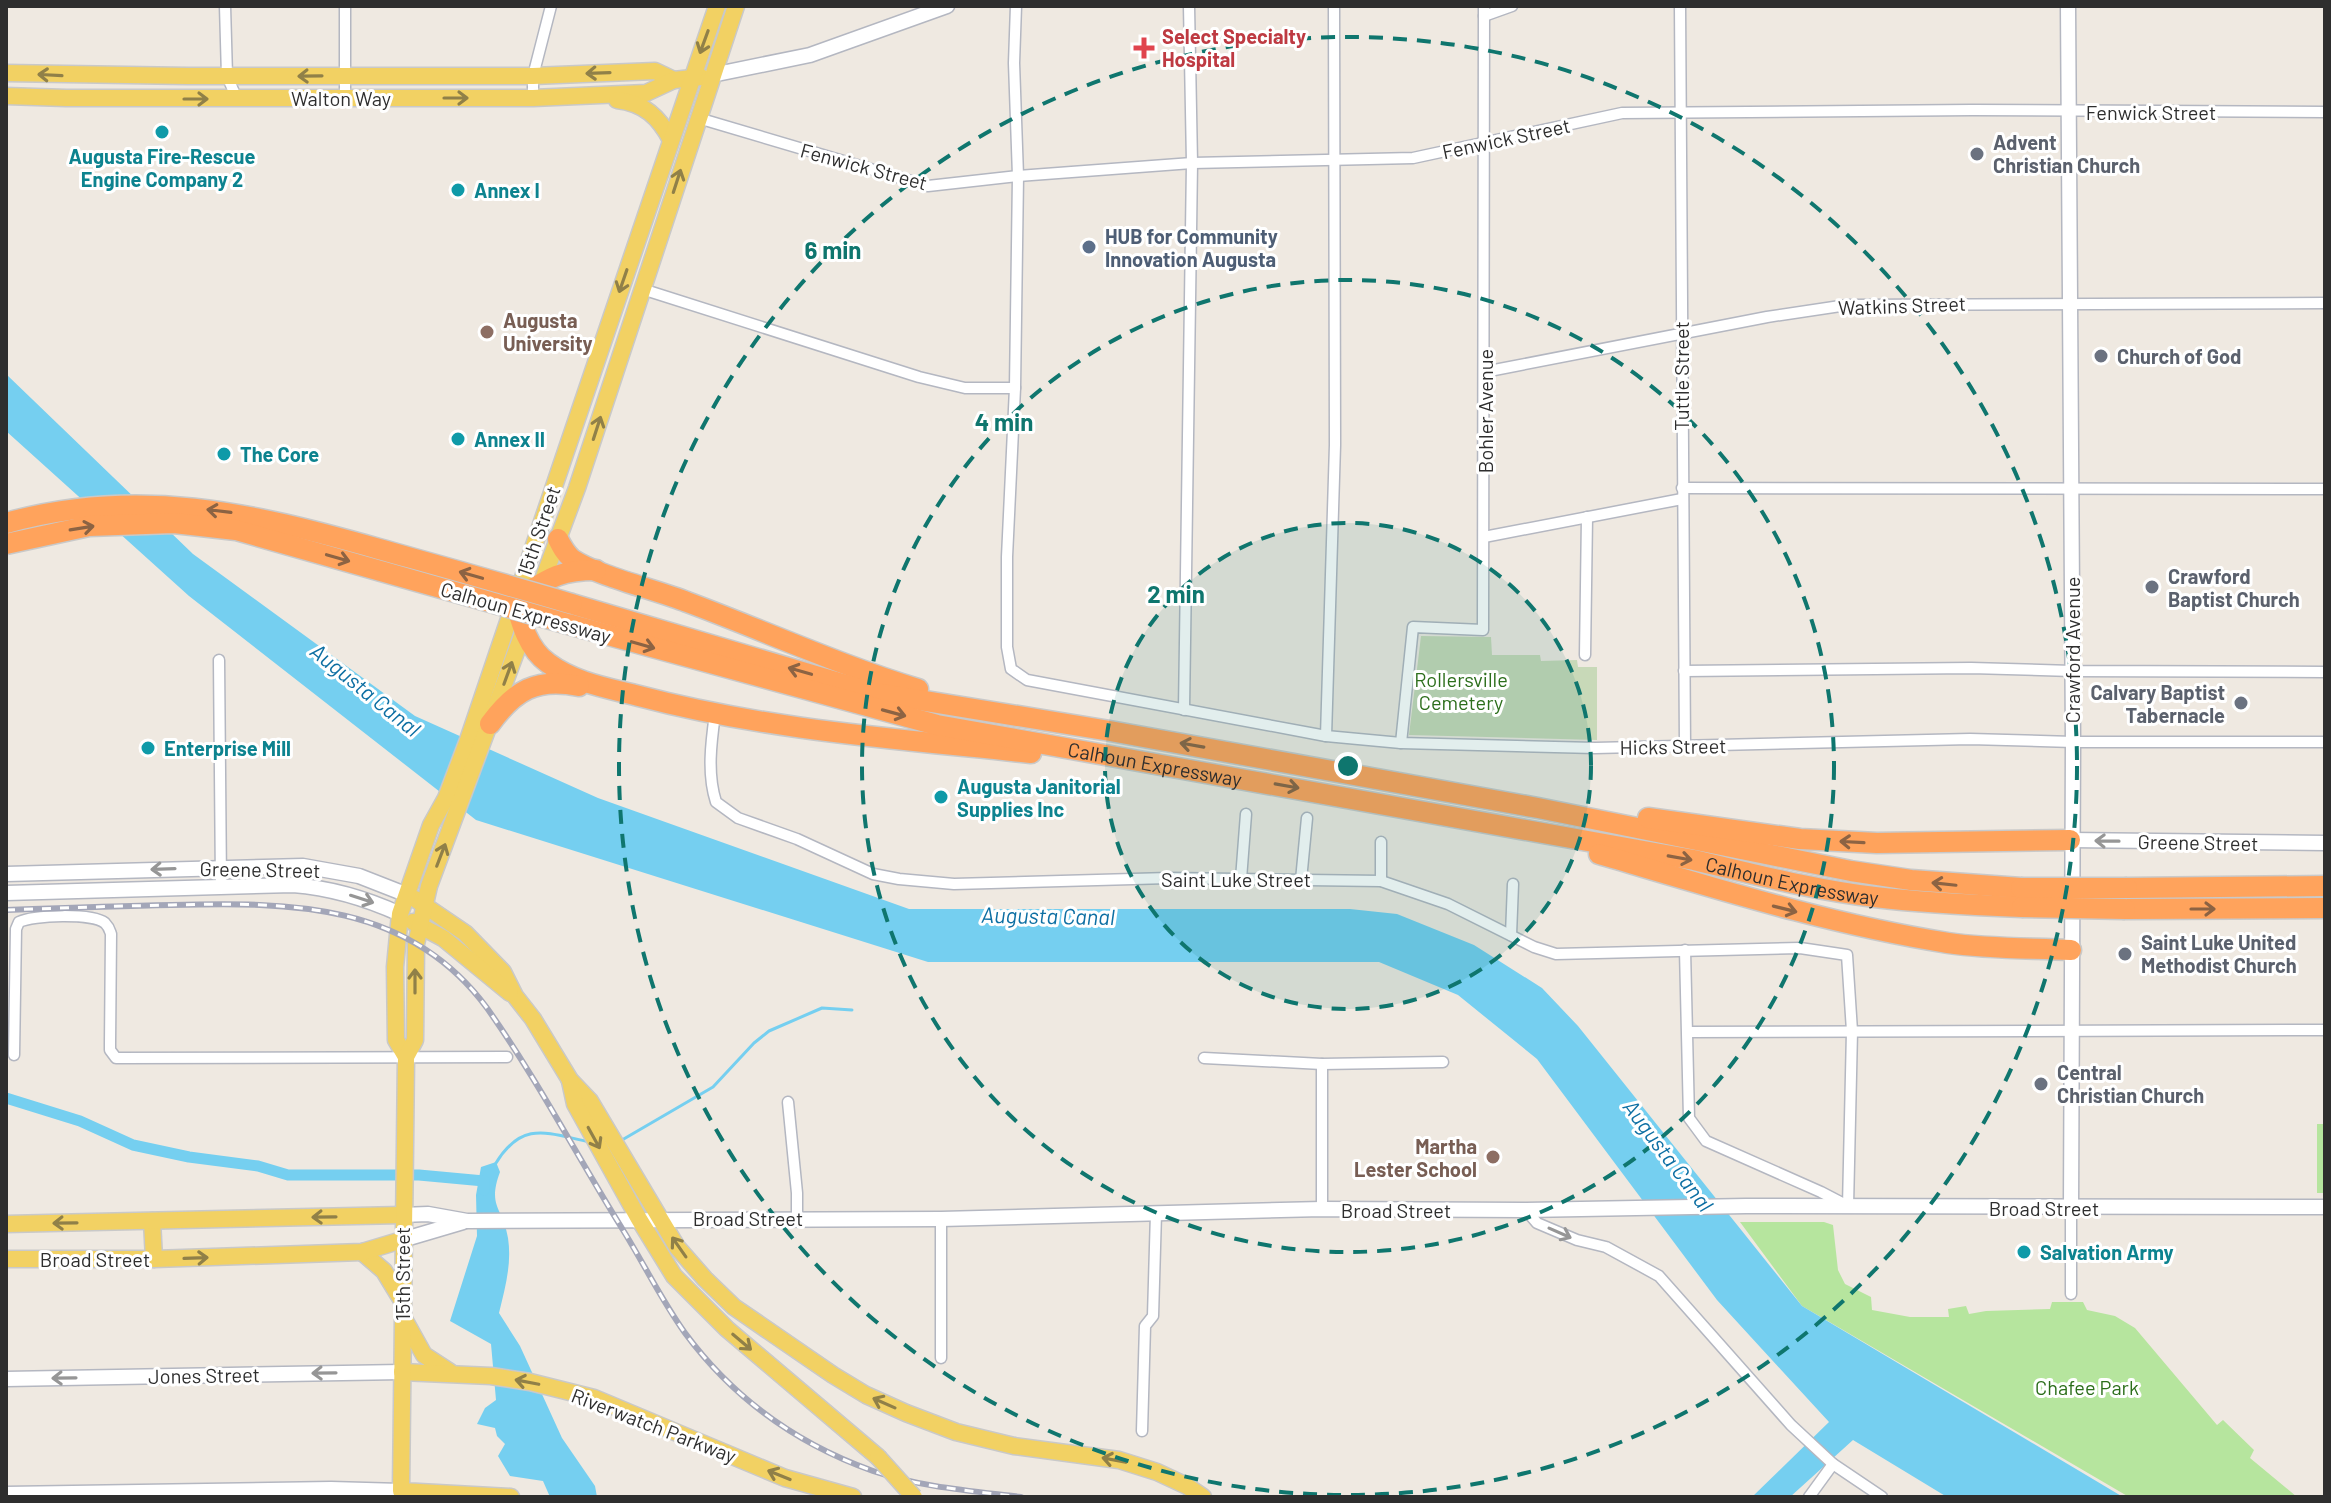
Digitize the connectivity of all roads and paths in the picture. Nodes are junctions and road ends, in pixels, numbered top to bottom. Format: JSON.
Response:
{"nodes":[{"id":1,"x":225,"y":6,"type":"edge"},
{"id":2,"x":345,"y":6,"type":"edge"},
{"id":3,"x":551,"y":6,"type":"edge"},
{"id":4,"x":717,"y":6,"type":"edge"},
{"id":5,"x":736,"y":6,"type":"edge"},
{"id":6,"x":947,"y":6,"type":"edge"},
{"id":7,"x":1016,"y":6,"type":"edge"},
{"id":8,"x":1189,"y":6,"type":"edge"},
{"id":9,"x":1334,"y":6,"type":"edge"},
{"id":10,"x":1512,"y":6,"type":"edge"},
{"id":11,"x":1680,"y":6,"type":"edge"},
{"id":12,"x":2068,"y":6,"type":"edge"},
{"id":13,"x":1484,"y":11,"type":"edge"},
{"id":14,"x":6,"y":73,"type":"edge"},
{"id":15,"x":347,"y":75,"type":"junction"},
{"id":16,"x":712,"y":75,"type":"junction"},
{"id":17,"x":162,"y":76,"type":"junction"},
{"id":18,"x":227,"y":76,"type":"junction"},
{"id":19,"x":533,"y":76,"type":"junction"},
{"id":20,"x":692,"y":78,"type":"junction"},
{"id":21,"x":674,"y":80,"type":"junction"},
{"id":22,"x":6,"y":96,"type":"edge"},
{"id":23,"x":580,"y":96,"type":"junction"},
{"id":24,"x":345,"y":98,"type":"junction"},
{"id":25,"x":533,"y":98,"type":"junction"},
{"id":26,"x":162,"y":99,"type":"junction"},
{"id":27,"x":237,"y":99,"type":"junction"},
{"id":28,"x":2069,"y":111,"type":"junction"},
{"id":29,"x":1680,"y":112,"type":"junction"},
{"id":30,"x":2325,"y":112,"type":"edge"},
{"id":31,"x":698,"y":118,"type":"junction"},
{"id":32,"x":671,"y":140,"type":"junction"},
{"id":33,"x":1485,"y":143,"type":"junction"},
{"id":34,"x":1336,"y":159,"type":"junction"},
{"id":35,"x":1192,"y":163,"type":"junction"},
{"id":36,"x":1018,"y":176,"type":"junction"},
{"id":37,"x":642,"y":289,"type":"junction"},
{"id":38,"x":2325,"y":303,"type":"edge"},
{"id":39,"x":2070,"y":304,"type":"junction"},
{"id":40,"x":1680,"y":336,"type":"junction"},
{"id":41,"x":1484,"y":372,"type":"junction"},
{"id":42,"x":1015,"y":388,"type":"junction"},
{"id":43,"x":2071,"y":489,"type":"junction"},
{"id":44,"x":2325,"y":489,"type":"edge"},
{"id":45,"x":1682,"y":493,"type":"junction"},
{"id":46,"x":1587,"y":517,"type":"junction"},
{"id":47,"x":6,"y":523,"type":"edge"},
{"id":48,"x":1484,"y":537,"type":"junction"},
{"id":49,"x":558,"y":539,"type":"junction"},
{"id":50,"x":6,"y":544,"type":"edge"},
{"id":51,"x":596,"y":570,"type":"junction"},
{"id":52,"x":541,"y":584,"type":"junction"},
{"id":53,"x":515,"y":600,"type":"junction"},
{"id":54,"x":570,"y":614,"type":"junction"},
{"id":55,"x":524,"y":629,"type":"junction"},
{"id":56,"x":1585,"y":655,"type":"dead end"},
{"id":57,"x":219,"y":660,"type":"dead end"},
{"id":58,"x":1684,"y":671,"type":"junction"},
{"id":59,"x":2072,"y":671,"type":"junction"},
{"id":60,"x":2325,"y":672,"type":"edge"},
{"id":61,"x":599,"y":686,"type":"junction"},
{"id":62,"x":1184,"y":710,"type":"junction"},
{"id":63,"x":995,"y":712,"type":"junction"},
{"id":64,"x":715,"y":714,"type":"junction"},
{"id":65,"x":490,"y":724,"type":"junction"},
{"id":66,"x":1326,"y":736,"type":"junction"},
{"id":67,"x":2073,"y":742,"type":"junction"},
{"id":68,"x":2325,"y":742,"type":"edge"},
{"id":69,"x":475,"y":743,"type":"junction"},
{"id":70,"x":1401,"y":743,"type":"junction"},
{"id":71,"x":1685,"y":746,"type":"junction"},
{"id":72,"x":1230,"y":776,"type":"junction"},
{"id":73,"x":1412,"y":785,"type":"junction"},
{"id":74,"x":453,"y":802,"type":"junction"},
{"id":75,"x":1246,"y":814,"type":"dead end"},
{"id":76,"x":1307,"y":818,"type":"dead end"},
{"id":77,"x":1495,"y":824,"type":"junction"},
{"id":78,"x":2070,"y":840,"type":"junction"},
{"id":79,"x":1381,"y":842,"type":"dead end"},
{"id":80,"x":2325,"y":843,"type":"edge"},
{"id":81,"x":221,"y":867,"type":"junction"},
{"id":82,"x":6,"y":874,"type":"edge"},
{"id":83,"x":1241,"y":879,"type":"junction"},
{"id":84,"x":1301,"y":880,"type":"junction"},
{"id":85,"x":1381,"y":881,"type":"junction"},
{"id":86,"x":1513,"y":884,"type":"dead end"},
{"id":87,"x":221,"y":886,"type":"junction"},
{"id":88,"x":2325,"y":886,"type":"edge"},
{"id":89,"x":6,"y":893,"type":"edge"},
{"id":90,"x":405,"y":894,"type":"junction"},
{"id":91,"x":2022,"y":898,"type":"junction"},
{"id":92,"x":424,"y":904,"type":"junction"},
{"id":93,"x":2325,"y":908,"type":"edge"},
{"id":94,"x":400,"y":914,"type":"junction"},
{"id":95,"x":420,"y":926,"type":"junction"},
{"id":96,"x":1511,"y":935,"type":"junction"},
{"id":97,"x":1685,"y":950,"type":"junction"},
{"id":98,"x":2071,"y":950,"type":"junction"},
{"id":99,"x":515,"y":996,"type":"junction"},
{"id":100,"x":10,"y":1029,"type":"edge"},
{"id":101,"x":2073,"y":1029,"type":"junction"},
{"id":102,"x":2325,"y":1030,"type":"edge"},
{"id":103,"x":1852,"y":1031,"type":"junction"},
{"id":104,"x":1688,"y":1032,"type":"junction"},
{"id":105,"x":14,"y":1055,"type":"dead end"},
{"id":106,"x":406,"y":1057,"type":"junction"},
{"id":107,"x":507,"y":1057,"type":"dead end"},
{"id":108,"x":1204,"y":1058,"type":"dead end"},
{"id":109,"x":1443,"y":1062,"type":"dead end"},
{"id":110,"x":1322,"y":1064,"type":"junction"},
{"id":111,"x":582,"y":1102,"type":"junction"},
{"id":112,"x":788,"y":1102,"type":"dead end"},
{"id":113,"x":1848,"y":1206,"type":"junction"},
{"id":114,"x":2325,"y":1207,"type":"edge"},
{"id":115,"x":2071,"y":1208,"type":"junction"},
{"id":116,"x":1322,"y":1209,"type":"junction"},
{"id":117,"x":1526,"y":1210,"type":"junction"},
{"id":118,"x":1156,"y":1213,"type":"junction"},
{"id":119,"x":402,"y":1215,"type":"junction"},
{"id":120,"x":797,"y":1218,"type":"junction"},
{"id":121,"x":639,"y":1219,"type":"junction"},
{"id":122,"x":661,"y":1219,"type":"junction"},
{"id":123,"x":941,"y":1219,"type":"junction"},
{"id":124,"x":152,"y":1221,"type":"junction"},
{"id":125,"x":467,"y":1221,"type":"junction"},
{"id":126,"x":6,"y":1224,"type":"edge"},
{"id":127,"x":402,"y":1240,"type":"junction"},
{"id":128,"x":362,"y":1252,"type":"junction"},
{"id":129,"x":6,"y":1259,"type":"edge"},
{"id":130,"x":154,"y":1259,"type":"junction"},
{"id":131,"x":2071,"y":1294,"type":"dead end"},
{"id":132,"x":402,"y":1309,"type":"junction"},
{"id":133,"x":941,"y":1358,"type":"dead end"},
{"id":134,"x":402,"y":1372,"type":"junction"},
{"id":135,"x":456,"y":1373,"type":"junction"},
{"id":136,"x":6,"y":1379,"type":"edge"},
{"id":137,"x":1142,"y":1431,"type":"dead end"},
{"id":138,"x":1833,"y":1464,"type":"junction"},
{"id":139,"x":6,"y":1494,"type":"edge"},
{"id":140,"x":401,"y":1494,"type":"edge"},
{"id":141,"x":475,"y":1496,"type":"edge"},
{"id":142,"x":511,"y":1497,"type":"edge"},
{"id":143,"x":853,"y":1497,"type":"edge"},
{"id":144,"x":914,"y":1497,"type":"edge"},
{"id":145,"x":1203,"y":1497,"type":"edge"},
{"id":146,"x":1809,"y":1497,"type":"edge"},
{"id":147,"x":1882,"y":1497,"type":"edge"}],
"edges":[{"from":1,"to":18,"type":"street"},
{"from":2,"to":15,"type":"street"},
{"from":3,"to":19,"type":"street"},
{"from":4,"to":20,"type":"main road","name":"15th Street","one_way":true},
{"from":5,"to":16,"type":"main road","name":"15th Street"},
{"from":6,"to":16,"type":"main road","name":"Walton Way"},
{"from":7,"to":36,"type":"street"},
{"from":8,"to":35,"type":"street"},
{"from":9,"to":34,"type":"street"},
{"from":10,"to":13,"type":"street"},
{"from":11,"to":29,"type":"street","name":"Tuttle Street"},
{"from":12,"to":28,"type":"main road","name":"Crawford Avenue"},
{"from":13,"to":33,"type":"street","name":"Bohler Avenue"},
{"from":17,"to":14,"type":"main road","name":"Walton Way","one_way":true},
{"from":15,"to":18,"type":"main road","name":"Walton Way","one_way":true},
{"from":15,"to":19,"type":"main road","name":"Walton Way"},
{"from":15,"to":24,"type":"street"},
{"from":16,"to":20,"type":"main road","name":"Walton Way"},
{"from":16,"to":31,"type":"main road","name":"15th Street"},
{"from":17,"to":18,"type":"main road","name":"Walton Way"},
{"from":17,"to":26,"type":"main road"},
{"from":18,"to":27,"type":"street"},
{"from":21,"to":19,"type":"main road","name":"Walton Way","one_way":true},
{"from":19,"to":25,"type":"street"},
{"from":20,"to":21,"type":"main road","name":"Walton Way"},
{"from":20,"to":32,"type":"main road","name":"15th Street"},
{"from":21,"to":23,"type":"main road","name":"Walton Way"},
{"from":22,"to":26,"type":"main road","name":"Walton Way"},
{"from":23,"to":25,"type":"main road","name":"Walton Way"},
{"from":23,"to":32,"type":"main road"},
{"from":24,"to":25,"type":"main road","name":"Walton Way","one_way":true},
{"from":24,"to":27,"type":"main road","name":"Walton Way"},
{"from":26,"to":27,"type":"main road","name":"Walton Way","one_way":true},
{"from":28,"to":29,"type":"street","name":"Fenwick Street"},
{"from":28,"to":30,"type":"street","name":"Fenwick Street"},
{"from":28,"to":39,"type":"main road","name":"Crawford Avenue"},
{"from":29,"to":33,"type":"street","name":"Fenwick Street"},
{"from":29,"to":40,"type":"street","name":"Tuttle Street"},
{"from":31,"to":36,"type":"street","name":"Fenwick Street"},
{"from":37,"to":31,"type":"main road","name":"15th Street","one_way":true},
{"from":32,"to":53,"type":"main road","name":"15th Street","one_way":true},
{"from":33,"to":34,"type":"street","name":"Fenwick Street"},
{"from":33,"to":41,"type":"street","name":"Bohler Avenue"},
{"from":34,"to":35,"type":"street","name":"Fenwick Street"},
{"from":34,"to":66,"type":"street"},
{"from":35,"to":36,"type":"street","name":"Fenwick Street"},
{"from":35,"to":62,"type":"street"},
{"from":36,"to":42,"type":"street"},
{"from":37,"to":42,"type":"street"},
{"from":49,"to":37,"type":"main road","name":"15th Street","one_way":true},
{"from":38,"to":39,"type":"street","name":"Watkins Street"},
{"from":39,"to":40,"type":"street","name":"Watkins Street"},
{"from":39,"to":43,"type":"main road","name":"Crawford Avenue"},
{"from":40,"to":41,"type":"street","name":"Watkins Street"},
{"from":40,"to":45,"type":"street","name":"Tuttle Street"},
{"from":41,"to":48,"type":"street","name":"Bohler Avenue"},
{"from":42,"to":62,"type":"street","name":"Hicks Street"},
{"from":43,"to":44,"type":"street"},
{"from":43,"to":45,"type":"street"},
{"from":43,"to":59,"type":"main road","name":"Crawford Avenue"},
{"from":45,"to":46,"type":"street"},
{"from":45,"to":58,"type":"street","name":"Tuttle Street"},
{"from":46,"to":48,"type":"street"},
{"from":46,"to":56,"type":"street"},
{"from":54,"to":47,"type":"highway","name":"Calhoun Expressway","one_way":true,"bridge":true},
{"from":48,"to":70,"type":"street","name":"Bohler Avenue"},
{"from":49,"to":51,"type":"highway"},
{"from":49,"to":52,"type":"main road","name":"15th Street"},
{"from":50,"to":54,"type":"highway","name":"Calhoun Expressway","one_way":true,"bridge":true},
{"from":51,"to":52,"type":"highway"},
{"from":51,"to":63,"type":"highway"},
{"from":52,"to":53,"type":"highway"},
{"from":52,"to":55,"type":"main road","name":"15th Street"},
{"from":53,"to":55,"type":"highway"},
{"from":53,"to":69,"type":"main road","name":"15th Street"},
{"from":63,"to":54,"type":"highway","name":"Calhoun Expressway","one_way":true},
{"from":54,"to":72,"type":"highway","name":"Calhoun Expressway","one_way":true},
{"from":55,"to":61,"type":"highway"},
{"from":65,"to":55,"type":"main road","name":"15th Street","one_way":true},
{"from":57,"to":81,"type":"street"},
{"from":58,"to":59,"type":"street"},
{"from":58,"to":71,"type":"street","name":"Tuttle Street"},
{"from":59,"to":60,"type":"street"},
{"from":59,"to":67,"type":"main road","name":"Crawford Avenue"},
{"from":61,"to":64,"type":"highway"},
{"from":61,"to":65,"type":"highway"},
{"from":62,"to":66,"type":"street","name":"Hicks Street"},
{"from":73,"to":63,"type":"highway","name":"Calhoun Expressway","one_way":true},
{"from":64,"to":72,"type":"highway"},
{"from":64,"to":83,"type":"street","name":"Saint Luke Street"},
{"from":65,"to":69,"type":"main road","name":"15th Street"},
{"from":66,"to":70,"type":"street","name":"Hicks Street"},
{"from":67,"to":68,"type":"street","name":"Hicks Street"},
{"from":67,"to":71,"type":"street","name":"Hicks Street"},
{"from":67,"to":78,"type":"main road","name":"Crawford Avenue"},
{"from":69,"to":74,"type":"main road","name":"15th Street"},
{"from":70,"to":71,"type":"street","name":"Hicks Street"},
{"from":72,"to":77,"type":"highway","name":"Calhoun Expressway","one_way":true},
{"from":78,"to":73,"type":"highway","one_way":true},
{"from":91,"to":73,"type":"highway","name":"Calhoun Expressway","one_way":true},
{"from":74,"to":90,"type":"main road","name":"15th Street"},
{"from":92,"to":74,"type":"main road","name":"15th Street","one_way":true},
{"from":75,"to":83,"type":"street"},
{"from":76,"to":84,"type":"street"},
{"from":77,"to":91,"type":"highway","name":"Calhoun Expressway","one_way":true},
{"from":77,"to":98,"type":"highway","one_way":true},
{"from":80,"to":78,"type":"main road","name":"Greene Street","one_way":true},
{"from":78,"to":98,"type":"main road","name":"Crawford Avenue"},
{"from":79,"to":85,"type":"street"},
{"from":81,"to":82,"type":"main road","name":"Greene Street","one_way":true},
{"from":81,"to":87,"type":"street"},
{"from":81,"to":90,"type":"main road","name":"Greene Street"},
{"from":83,"to":84,"type":"street","name":"Saint Luke Street"},
{"from":84,"to":85,"type":"street","name":"Saint Luke Street"},
{"from":85,"to":96,"type":"street","name":"Saint Luke Street"},
{"from":86,"to":96,"type":"street"},
{"from":87,"to":89,"type":"main road","name":"Greene Street"},
{"from":87,"to":94,"type":"main road","name":"Greene Street","one_way":true},
{"from":88,"to":91,"type":"highway","name":"Calhoun Expressway","bridge":true},
{"from":90,"to":92,"type":"main road","name":"Greene Street"},
{"from":90,"to":94,"type":"main road","name":"15th Street"},
{"from":91,"to":93,"type":"highway","name":"Calhoun Expressway","one_way":true,"bridge":true},
{"from":92,"to":95,"type":"main road","name":"15th Street"},
{"from":92,"to":99,"type":"main road","name":"Greene Street"},
{"from":94,"to":95,"type":"main road","name":"Greene Street"},
{"from":94,"to":106,"type":"main road","name":"15th Street"},
{"from":95,"to":99,"type":"main road","name":"Greene Street"},
{"from":106,"to":95,"type":"main road","name":"15th Street","one_way":true},
{"from":96,"to":97,"type":"street","name":"Saint Luke Street"},
{"from":97,"to":103,"type":"street","name":"Saint Luke Street"},
{"from":97,"to":104,"type":"street"},
{"from":98,"to":101,"type":"main road","name":"Crawford Avenue"},
{"from":99,"to":111,"type":"main road","name":"Greene Street"},
{"from":100,"to":105,"type":"street"},
{"from":100,"to":106,"type":"street"},
{"from":101,"to":102,"type":"street"},
{"from":101,"to":103,"type":"street"},
{"from":101,"to":115,"type":"main road","name":"Crawford Avenue"},
{"from":103,"to":104,"type":"street"},
{"from":103,"to":113,"type":"street"},
{"from":104,"to":113,"type":"street"},
{"from":106,"to":107,"type":"street"},
{"from":106,"to":119,"type":"main road","name":"15th Street"},
{"from":108,"to":110,"type":"street"},
{"from":109,"to":110,"type":"street"},
{"from":110,"to":116,"type":"street"},
{"from":111,"to":121,"type":"main road","name":"Greene Street","one_way":true},
{"from":111,"to":122,"type":"main road","name":"Greene Street"},
{"from":112,"to":120,"type":"street"},
{"from":113,"to":115,"type":"main road","name":"Broad Street"},
{"from":113,"to":117,"type":"main road","name":"Broad Street"},
{"from":114,"to":115,"type":"main road","name":"Broad Street"},
{"from":115,"to":131,"type":"street","name":"Crawford Avenue"},
{"from":116,"to":117,"type":"main road","name":"Broad Street"},
{"from":116,"to":118,"type":"main road","name":"Broad Street"},
{"from":117,"to":138,"type":"street","one_way":true},
{"from":118,"to":123,"type":"main road","name":"Broad Street"},
{"from":118,"to":137,"type":"street"},
{"from":119,"to":124,"type":"main road","name":"Broad Street","one_way":true},
{"from":119,"to":125,"type":"main road","name":"Broad Street"},
{"from":119,"to":127,"type":"main road","name":"15th Street"},
{"from":120,"to":122,"type":"main road","name":"Broad Street"},
{"from":120,"to":123,"type":"main road","name":"Broad Street"},
{"from":121,"to":122,"type":"main road","name":"Broad Street"},
{"from":121,"to":125,"type":"main road","name":"Broad Street"},
{"from":121,"to":144,"type":"main road","name":"Greene Street","one_way":true,"bridge":true},
{"from":145,"to":122,"type":"main road","name":"Greene Street","one_way":true},
{"from":123,"to":133,"type":"street"},
{"from":124,"to":126,"type":"main road","name":"Broad Street","one_way":true},
{"from":124,"to":130,"type":"main road"},
{"from":125,"to":127,"type":"main road","name":"Broad Street"},
{"from":127,"to":128,"type":"main road","name":"Broad Street"},
{"from":127,"to":132,"type":"main road","name":"15th Street"},
{"from":130,"to":128,"type":"main road","name":"Broad Street","one_way":true},
{"from":128,"to":132,"type":"main road"},
{"from":129,"to":130,"type":"main road","name":"Broad Street"},
{"from":132,"to":134,"type":"main road","name":"15th Street"},
{"from":132,"to":135,"type":"main road"},
{"from":134,"to":135,"type":"main road","name":"Riverwatch Parkway"},
{"from":134,"to":136,"type":"main road","name":"Jones Street","one_way":true},
{"from":134,"to":140,"type":"main road","name":"15th Street"},
{"from":143,"to":135,"type":"main road","name":"Riverwatch Parkway","one_way":true},
{"from":138,"to":146,"type":"street"},
{"from":138,"to":147,"type":"street"},
{"from":139,"to":140,"type":"main road"},
{"from":140,"to":141,"type":"main road"},
{"from":141,"to":142,"type":"main road"}]}
